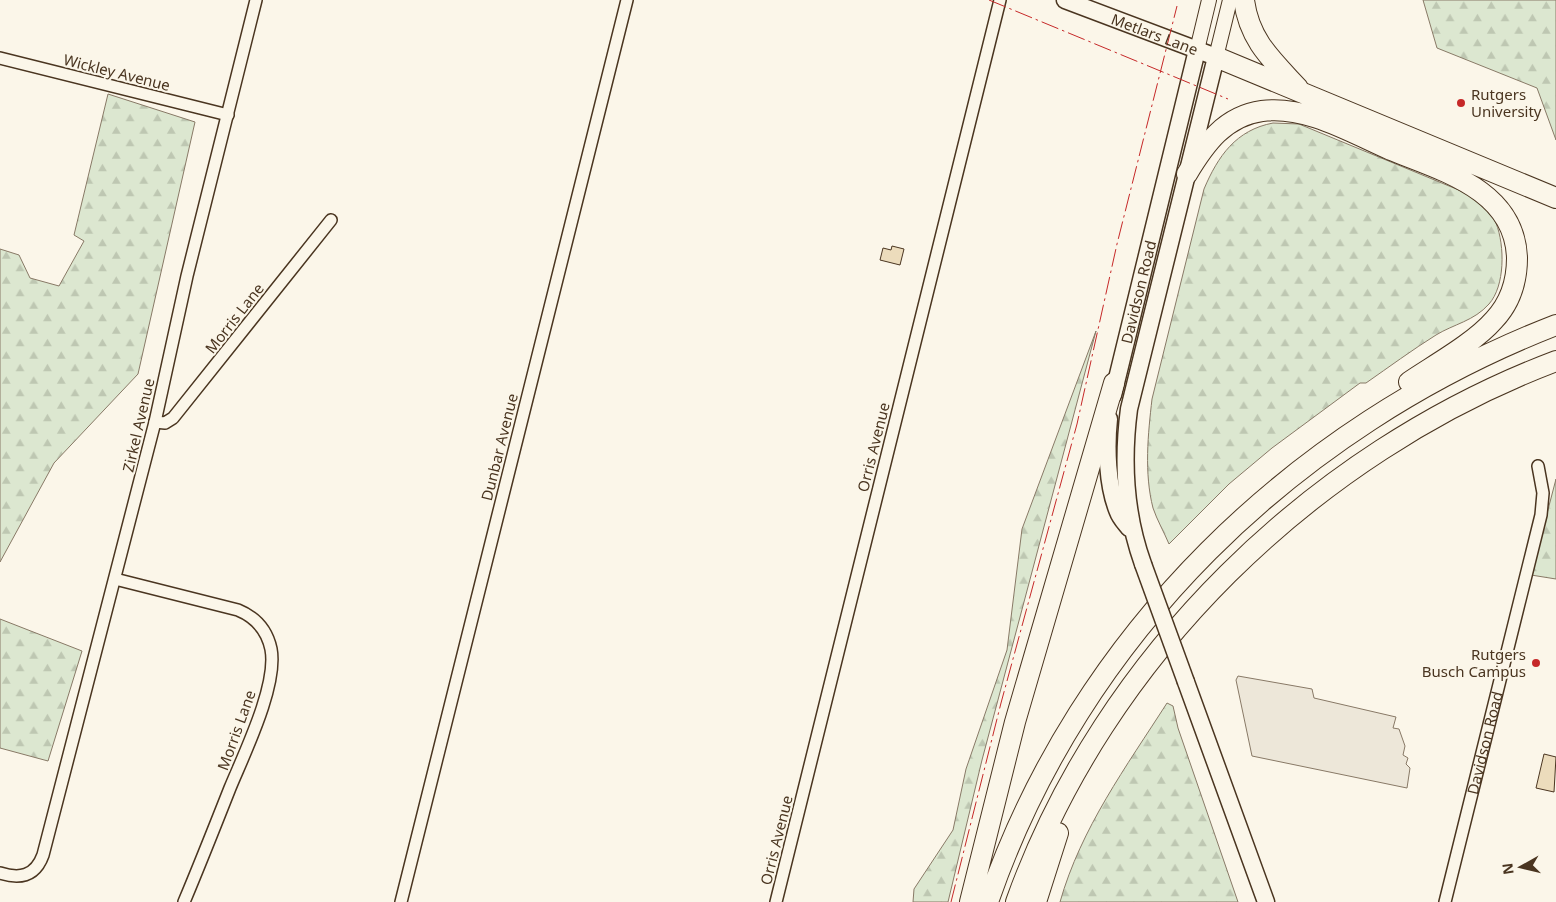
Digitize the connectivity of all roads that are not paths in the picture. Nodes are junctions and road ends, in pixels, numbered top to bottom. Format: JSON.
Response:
{"nodes":[{"id":1,"x":256,"y":0,"type":"edge"},
{"id":2,"x":627,"y":0,"type":"edge"},
{"id":3,"x":1000,"y":0,"type":"edge"},
{"id":4,"x":1065,"y":0,"type":"edge"},
{"id":5,"x":1210,"y":0,"type":"edge"},
{"id":6,"x":1230,"y":0,"type":"edge"},
{"id":7,"x":1244,"y":0,"type":"edge"},
{"id":8,"x":1196,"y":50,"type":"junction"},
{"id":9,"x":1216,"y":57,"type":"junction"},
{"id":10,"x":0,"y":58,"type":"edge"},
{"id":11,"x":1302,"y":93,"type":"junction"},
{"id":12,"x":228,"y":115,"type":"junction"},
{"id":13,"x":1187,"y":174,"type":"junction"},
{"id":14,"x":1556,"y":198,"type":"edge"},
{"id":15,"x":331,"y":220,"type":"dead end"},
{"id":16,"x":1556,"y":325,"type":"edge"},
{"id":17,"x":1556,"y":361,"type":"edge"},
{"id":18,"x":1114,"y":383,"type":"junction"},
{"id":19,"x":1393,"y":404,"type":"junction"},
{"id":20,"x":155,"y":422,"type":"junction"},
{"id":21,"x":1538,"y":466,"type":"dead end"},
{"id":22,"x":1132,"y":532,"type":"junction"},
{"id":23,"x":115,"y":579,"type":"junction"},
{"id":24,"x":1113,"y":716,"type":"junction"},
{"id":25,"x":0,"y":873,"type":"edge"},
{"id":26,"x":184,"y":902,"type":"edge"},
{"id":27,"x":401,"y":902,"type":"edge"},
{"id":28,"x":776,"y":902,"type":"edge"},
{"id":29,"x":970,"y":902,"type":"edge"},
{"id":30,"x":988,"y":902,"type":"edge"},
{"id":31,"x":1016,"y":902,"type":"edge"},
{"id":32,"x":1036,"y":902,"type":"edge"},
{"id":33,"x":1266,"y":902,"type":"edge"},
{"id":34,"x":1445,"y":902,"type":"edge"}],
"edges":[{"from":1,"to":12,"type":"street","name":"Zirkel Avenue"},
{"from":2,"to":27,"type":"street","name":"Dunbar Avenue"},
{"from":3,"to":28,"type":"street","name":"Orris Avenue"},
{"from":4,"to":8,"type":"main road","name":"Metlars Lane"},
{"from":5,"to":8,"type":"street"},
{"from":6,"to":9,"type":"street"},
{"from":7,"to":11,"type":"highway"},
{"from":8,"to":9,"type":"main road","name":"Metlars Lane"},
{"from":8,"to":18,"type":"main road","name":"Davidson Road"},
{"from":9,"to":11,"type":"highway"},
{"from":9,"to":13,"type":"main road","name":"Davidson Road"},
{"from":10,"to":12,"type":"street","name":"Wickley Avenue"},
{"from":11,"to":14,"type":"highway"},
{"from":12,"to":20,"type":"street","name":"Zirkel Avenue"},
{"from":13,"to":19,"type":"highway"},
{"from":13,"to":22,"type":"main road","name":"Davidson Road"},
{"from":15,"to":20,"type":"street","name":"Morris Lane"},
{"from":16,"to":19,"type":"highway"},
{"from":17,"to":24,"type":"highway"},
{"from":18,"to":22,"type":"main road","name":"Davidson Road"},
{"from":18,"to":29,"type":"highway"},
{"from":19,"to":30,"type":"highway"},
{"from":20,"to":23,"type":"street","name":"Zirkel Avenue"},
{"from":21,"to":34,"type":"street","name":"Davidson Road"},
{"from":22,"to":33,"type":"main road","name":"Davidson Road","bridge":true},
{"from":23,"to":25,"type":"street","name":"Zirkel Avenue"},
{"from":23,"to":26,"type":"street","name":"Morris Lane"},
{"from":24,"to":31,"type":"highway"},
{"from":24,"to":32,"type":"highway"}]}
